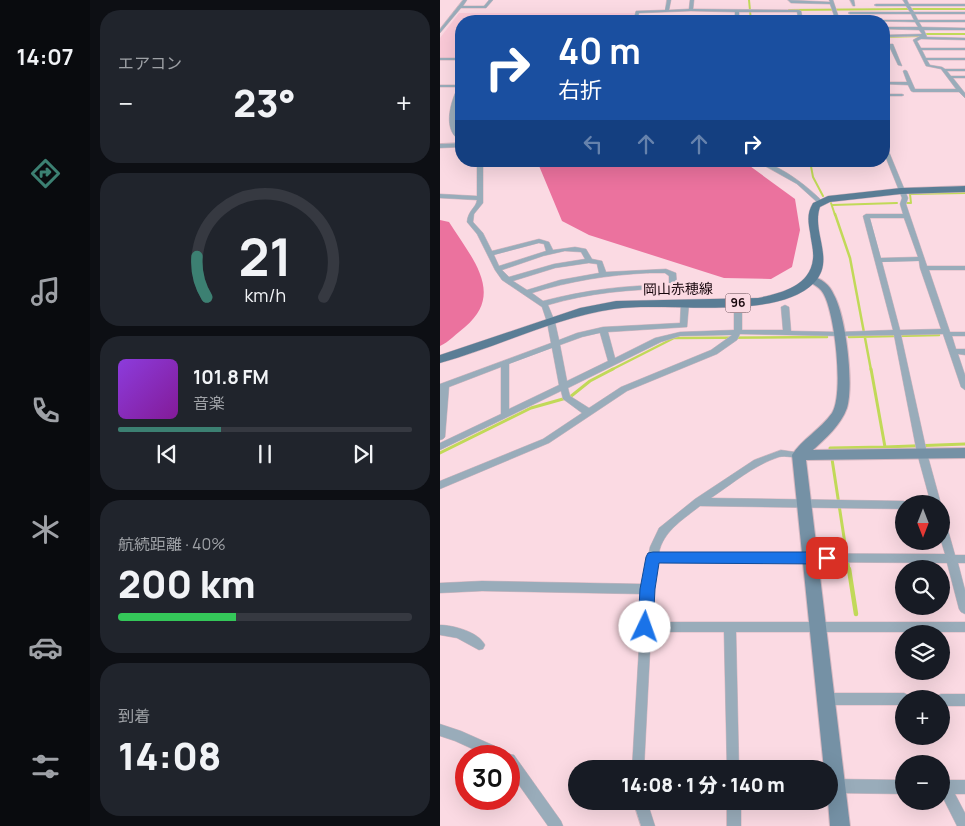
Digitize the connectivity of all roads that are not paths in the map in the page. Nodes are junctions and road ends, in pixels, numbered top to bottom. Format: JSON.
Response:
{"nodes":[{"id":1,"x":464,"y":0,"type":"edge"},
{"id":2,"x":492,"y":0,"type":"edge"},
{"id":3,"x":669,"y":0,"type":"edge"},
{"id":4,"x":692,"y":0,"type":"edge"},
{"id":5,"x":790,"y":0,"type":"edge"},
{"id":6,"x":874,"y":0,"type":"edge"},
{"id":7,"x":905,"y":0,"type":"edge"},
{"id":8,"x":946,"y":0,"type":"edge"},
{"id":9,"x":831,"y":1,"type":"edge"},
{"id":10,"x":908,"y":5,"type":"junction"},
{"id":11,"x":965,"y":6,"type":"edge"},
{"id":12,"x":459,"y":7,"type":"junction"},
{"id":13,"x":878,"y":9,"type":"junction"},
{"id":14,"x":952,"y":9,"type":"junction"},
{"id":15,"x":691,"y":10,"type":"junction"},
{"id":16,"x":667,"y":11,"type":"junction"},
{"id":17,"x":737,"y":11,"type":"junction"},
{"id":18,"x":850,"y":13,"type":"dead end"},
{"id":19,"x":870,"y":13,"type":"joint"},
{"id":20,"x":912,"y":13,"type":"junction"},
{"id":21,"x":965,"y":13,"type":"edge"},
{"id":22,"x":636,"y":15,"type":"edge"},
{"id":23,"x":737,"y":15,"type":"edge"},
{"id":24,"x":800,"y":15,"type":"edge"},
{"id":25,"x":836,"y":15,"type":"edge"},
{"id":26,"x":890,"y":21,"type":"edge"},
{"id":27,"x":917,"y":21,"type":"junction"},
{"id":28,"x":963,"y":21,"type":"edge"},
{"id":29,"x":443,"y":25,"type":"edge"},
{"id":30,"x":890,"y":28,"type":"edge"},
{"id":31,"x":921,"y":28,"type":"junction"},
{"id":32,"x":965,"y":28,"type":"edge"},
{"id":33,"x":440,"y":32,"type":"edge"},
{"id":34,"x":925,"y":34,"type":"junction"},
{"id":35,"x":890,"y":36,"type":"edge"},
{"id":36,"x":920,"y":38,"type":"junction"},
{"id":37,"x":965,"y":39,"type":"edge"},
{"id":38,"x":890,"y":45,"type":"edge"},
{"id":39,"x":919,"y":49,"type":"junction"},
{"id":40,"x":965,"y":49,"type":"edge"},
{"id":41,"x":440,"y":59,"type":"edge"},
{"id":42,"x":455,"y":59,"type":"edge"},
{"id":43,"x":925,"y":59,"type":"junction"},
{"id":44,"x":965,"y":59,"type":"edge"},
{"id":45,"x":900,"y":65,"type":"dead end"},
{"id":46,"x":944,"y":70,"type":"junction"},
{"id":47,"x":965,"y":70,"type":"edge"},
{"id":48,"x":905,"y":71,"type":"dead end"},
{"id":49,"x":949,"y":77,"type":"junction"},
{"id":50,"x":965,"y":77,"type":"edge"},
{"id":51,"x":890,"y":83,"type":"edge"},
{"id":52,"x":910,"y":84,"type":"junction"},
{"id":53,"x":440,"y":86,"type":"edge"},
{"id":54,"x":455,"y":86,"type":"edge"},
{"id":55,"x":960,"y":90,"type":"junction"},
{"id":56,"x":890,"y":95,"type":"edge"},
{"id":57,"x":902,"y":95,"type":"dead end"},
{"id":58,"x":965,"y":96,"type":"edge"},
{"id":59,"x":455,"y":98,"type":"edge"},
{"id":60,"x":455,"y":130,"type":"edge"},
{"id":61,"x":455,"y":145,"type":"edge"},
{"id":62,"x":440,"y":146,"type":"edge"},
{"id":63,"x":890,"y":163,"type":"edge"},
{"id":64,"x":480,"y":167,"type":"edge"},
{"id":65,"x":770,"y":167,"type":"edge"},
{"id":66,"x":965,"y":189,"type":"edge"},
{"id":67,"x":901,"y":191,"type":"junction"},
{"id":68,"x":440,"y":196,"type":"edge"},
{"id":69,"x":479,"y":198,"type":"junction"},
{"id":70,"x":820,"y":202,"type":"junction"},
{"id":71,"x":907,"y":216,"type":"junction"},
{"id":72,"x":550,"y":252,"type":"junction"},
{"id":73,"x":490,"y":254,"type":"junction"},
{"id":74,"x":921,"y":259,"type":"junction"},
{"id":75,"x":589,"y":260,"type":"junction"},
{"id":76,"x":878,"y":260,"type":"junction"},
{"id":77,"x":924,"y":268,"type":"junction"},
{"id":78,"x":965,"y":268,"type":"edge"},
{"id":79,"x":497,"y":269,"type":"junction"},
{"id":80,"x":603,"y":273,"type":"junction"},
{"id":81,"x":811,"y":279,"type":"junction"},
{"id":82,"x":508,"y":280,"type":"junction"},
{"id":83,"x":526,"y":293,"type":"junction"},
{"id":84,"x":738,"y":303,"type":"junction"},
{"id":85,"x":542,"y":304,"type":"junction"},
{"id":86,"x":685,"y":304,"type":"junction"},
{"id":87,"x":785,"y":307,"type":"dead end"},
{"id":88,"x":550,"y":322,"type":"junction"},
{"id":89,"x":603,"y":329,"type":"junction"},
{"id":90,"x":787,"y":333,"type":"junction"},
{"id":91,"x":946,"y":333,"type":"junction"},
{"id":92,"x":839,"y":334,"type":"junction"},
{"id":93,"x":965,"y":334,"type":"edge"},
{"id":94,"x":736,"y":335,"type":"junction"},
{"id":95,"x":898,"y":335,"type":"junction"},
{"id":96,"x":555,"y":344,"type":"junction"},
{"id":97,"x":953,"y":351,"type":"junction"},
{"id":98,"x":965,"y":352,"type":"edge"},
{"id":99,"x":440,"y":359,"type":"edge"},
{"id":100,"x":612,"y":362,"type":"junction"},
{"id":101,"x":505,"y":363,"type":"junction"},
{"id":102,"x":442,"y":386,"type":"edge"},
{"id":103,"x":562,"y":387,"type":"junction"},
{"id":104,"x":965,"y":387,"type":"edge"},
{"id":105,"x":589,"y":413,"type":"junction"},
{"id":106,"x":505,"y":415,"type":"junction"},
{"id":107,"x":440,"y":438,"type":"edge"},
{"id":108,"x":440,"y":447,"type":"edge"},
{"id":109,"x":921,"y":448,"type":"junction"},
{"id":110,"x":965,"y":453,"type":"edge"},
{"id":111,"x":799,"y":455,"type":"junction"},
{"id":112,"x":440,"y":485,"type":"edge"},
{"id":113,"x":934,"y":495,"type":"edge"},
{"id":114,"x":698,"y":502,"type":"junction"},
{"id":115,"x":804,"y":504,"type":"junction"},
{"id":116,"x":895,"y":504,"type":"edge"},
{"id":117,"x":948,"y":550,"type":"edge"},
{"id":118,"x":653,"y":557,"type":"junction"},
{"id":119,"x":810,"y":558,"type":"junction"},
{"id":120,"x":951,"y":559,"type":"junction"},
{"id":121,"x":965,"y":559,"type":"edge"},
{"id":122,"x":440,"y":588,"type":"edge"},
{"id":123,"x":648,"y":589,"type":"junction"},
{"id":124,"x":965,"y":609,"type":"edge"},
{"id":125,"x":645,"y":627,"type":"junction"},
{"id":126,"x":730,"y":627,"type":"junction"},
{"id":127,"x":817,"y":627,"type":"junction"},
{"id":128,"x":440,"y":630,"type":"edge"},
{"id":129,"x":964,"y":630,"type":"edge"},
{"id":130,"x":479,"y":645,"type":"dead end"},
{"id":131,"x":825,"y":699,"type":"junction"},
{"id":132,"x":895,"y":699,"type":"edge"},
{"id":133,"x":950,"y":700,"type":"edge"},
{"id":134,"x":965,"y":700,"type":"edge"},
{"id":135,"x":440,"y":730,"type":"edge"},
{"id":136,"x":478,"y":745,"type":"edge"},
{"id":137,"x":638,"y":760,"type":"edge"},
{"id":138,"x":733,"y":760,"type":"edge"},
{"id":139,"x":833,"y":760,"type":"edge"},
{"id":140,"x":520,"y":775,"type":"edge"},
{"id":141,"x":838,"y":786,"type":"edge"},
{"id":142,"x":895,"y":786,"type":"edge"},
{"id":143,"x":950,"y":787,"type":"edge"},
{"id":144,"x":965,"y":787,"type":"edge"},
{"id":145,"x":950,"y":800,"type":"edge"},
{"id":146,"x":838,"y":806,"type":"edge"},
{"id":147,"x":643,"y":810,"type":"edge"},
{"id":148,"x":734,"y":810,"type":"edge"},
{"id":149,"x":556,"y":826,"type":"edge"},
{"id":150,"x":648,"y":826,"type":"edge"},
{"id":151,"x":734,"y":826,"type":"edge"},
{"id":152,"x":840,"y":826,"type":"edge"},
{"id":153,"x":964,"y":826,"type":"edge"}],
"edges":[{"from":1,"to":12,"type":"street"},
{"from":2,"to":12,"type":"street"},
{"from":3,"to":16,"type":"street"},
{"from":4,"to":15,"type":"street"},
{"from":5,"to":9,"type":"street"},
{"from":6,"to":13,"type":"street"},
{"from":7,"to":10,"type":"street"},
{"from":8,"to":14,"type":"street"},
{"from":9,"to":25,"type":"street"},
{"from":10,"to":13,"type":"street"},
{"from":10,"to":14,"type":"street"},
{"from":10,"to":20,"type":"street"},
{"from":11,"to":14,"type":"street"},
{"from":12,"to":29,"type":"street"},
{"from":13,"to":19,"type":"street"},
{"from":13,"to":20,"type":"street"},
{"from":14,"to":20,"type":"street"},
{"from":14,"to":21,"type":"street"},
{"from":14,"to":28,"type":"street"},
{"from":15,"to":16,"type":"street"},
{"from":15,"to":17,"type":"street"},
{"from":16,"to":22,"type":"street"},
{"from":17,"to":23,"type":"street"},
{"from":17,"to":24,"type":"street"},
{"from":18,"to":19,"type":"street"},
{"from":20,"to":27,"type":"street"},
{"from":26,"to":27,"type":"street"},
{"from":27,"to":28,"type":"street"},
{"from":27,"to":31,"type":"street"},
{"from":28,"to":32,"type":"street"},
{"from":29,"to":33,"type":"street"},
{"from":30,"to":31,"type":"street"},
{"from":31,"to":32,"type":"street"},
{"from":31,"to":34,"type":"street"},
{"from":34,"to":35,"type":"street"},
{"from":34,"to":36,"type":"street"},
{"from":36,"to":37,"type":"street"},
{"from":36,"to":39,"type":"street"},
{"from":38,"to":45,"type":"street"},
{"from":39,"to":40,"type":"street"},
{"from":39,"to":43,"type":"street"},
{"from":41,"to":42,"type":"street"},
{"from":43,"to":44,"type":"street"},
{"from":43,"to":46,"type":"street"},
{"from":46,"to":47,"type":"street"},
{"from":46,"to":49,"type":"street"},
{"from":48,"to":52,"type":"street"},
{"from":49,"to":50,"type":"street"},
{"from":49,"to":55,"type":"street"},
{"from":51,"to":52,"type":"street"},
{"from":52,"to":55,"type":"street"},
{"from":53,"to":54,"type":"street"},
{"from":55,"to":58,"type":"street"},
{"from":56,"to":57,"type":"street"},
{"from":59,"to":60,"type":"street"},
{"from":61,"to":62,"type":"street"},
{"from":63,"to":67,"type":"street"},
{"from":64,"to":69,"type":"street"},
{"from":65,"to":70,"type":"street"},
{"from":66,"to":67,"type":"main road"},
{"from":67,"to":70,"type":"main road"},
{"from":67,"to":71,"type":"street"},
{"from":68,"to":69,"type":"street"},
{"from":69,"to":73,"type":"street"},
{"from":70,"to":81,"type":"main road"},
{"from":71,"to":74,"type":"street"},
{"from":71,"to":76,"type":"street"},
{"from":72,"to":73,"type":"street"},
{"from":72,"to":75,"type":"street"},
{"from":72,"to":79,"type":"street"},
{"from":73,"to":79,"type":"street"},
{"from":74,"to":76,"type":"street"},
{"from":74,"to":77,"type":"street"},
{"from":75,"to":80,"type":"street"},
{"from":75,"to":82,"type":"street"},
{"from":76,"to":95,"type":"street"},
{"from":77,"to":78,"type":"street"},
{"from":77,"to":91,"type":"street"},
{"from":79,"to":82,"type":"street"},
{"from":80,"to":83,"type":"street"},
{"from":80,"to":85,"type":"street"},
{"from":81,"to":84,"type":"main road","name":"岡山赤穂線","number":"96"},
{"from":81,"to":92,"type":"street"},
{"from":82,"to":83,"type":"street"},
{"from":83,"to":85,"type":"street"},
{"from":84,"to":86,"type":"main road","name":"岡山赤穂線","number":"96"},
{"from":84,"to":94,"type":"street"},
{"from":85,"to":88,"type":"street"},
{"from":86,"to":88,"type":"main road","name":"岡山赤穂線","number":"96"},
{"from":86,"to":89,"type":"street"},
{"from":87,"to":90,"type":"street"},
{"from":88,"to":96,"type":"street"},
{"from":88,"to":99,"type":"main road","name":"岡山赤穂線","number":"96"},
{"from":89,"to":96,"type":"street"},
{"from":89,"to":100,"type":"street"},
{"from":90,"to":92,"type":"street"},
{"from":90,"to":94,"type":"street"},
{"from":91,"to":93,"type":"street"},
{"from":91,"to":95,"type":"street"},
{"from":91,"to":97,"type":"street"},
{"from":92,"to":95,"type":"street"},
{"from":92,"to":111,"type":"street"},
{"from":94,"to":100,"type":"street"},
{"from":94,"to":105,"type":"street"},
{"from":95,"to":109,"type":"street"},
{"from":96,"to":101,"type":"street"},
{"from":96,"to":103,"type":"street"},
{"from":97,"to":98,"type":"street"},
{"from":97,"to":104,"type":"street"},
{"from":100,"to":103,"type":"street"},
{"from":101,"to":102,"type":"street"},
{"from":101,"to":106,"type":"street"},
{"from":102,"to":107,"type":"street"},
{"from":103,"to":105,"type":"street"},
{"from":103,"to":106,"type":"street"},
{"from":105,"to":112,"type":"street"},
{"from":106,"to":108,"type":"street"},
{"from":109,"to":110,"type":"street"},
{"from":109,"to":111,"type":"street"},
{"from":109,"to":113,"type":"street"},
{"from":111,"to":114,"type":"street"},
{"from":111,"to":115,"type":"street"},
{"from":114,"to":115,"type":"street"},
{"from":114,"to":118,"type":"street"},
{"from":115,"to":116,"type":"street"},
{"from":115,"to":119,"type":"street"},
{"from":117,"to":120,"type":"street"},
{"from":118,"to":119,"type":"street"},
{"from":118,"to":123,"type":"street"},
{"from":119,"to":120,"type":"street"},
{"from":119,"to":127,"type":"street"},
{"from":120,"to":121,"type":"street"},
{"from":120,"to":124,"type":"street"},
{"from":122,"to":123,"type":"street"},
{"from":123,"to":125,"type":"street"},
{"from":125,"to":126,"type":"street"},
{"from":125,"to":137,"type":"street"},
{"from":126,"to":127,"type":"street"},
{"from":126,"to":138,"type":"street"},
{"from":127,"to":129,"type":"street"},
{"from":127,"to":131,"type":"street"},
{"from":128,"to":130,"type":"street"},
{"from":131,"to":132,"type":"street"},
{"from":131,"to":139,"type":"street"},
{"from":133,"to":134,"type":"street"},
{"from":135,"to":136,"type":"street"},
{"from":140,"to":149,"type":"street"},
{"from":141,"to":142,"type":"street"},
{"from":143,"to":144,"type":"street"},
{"from":145,"to":153,"type":"street"},
{"from":146,"to":152,"type":"street"},
{"from":147,"to":150,"type":"street"},
{"from":148,"to":151,"type":"street"}]}
